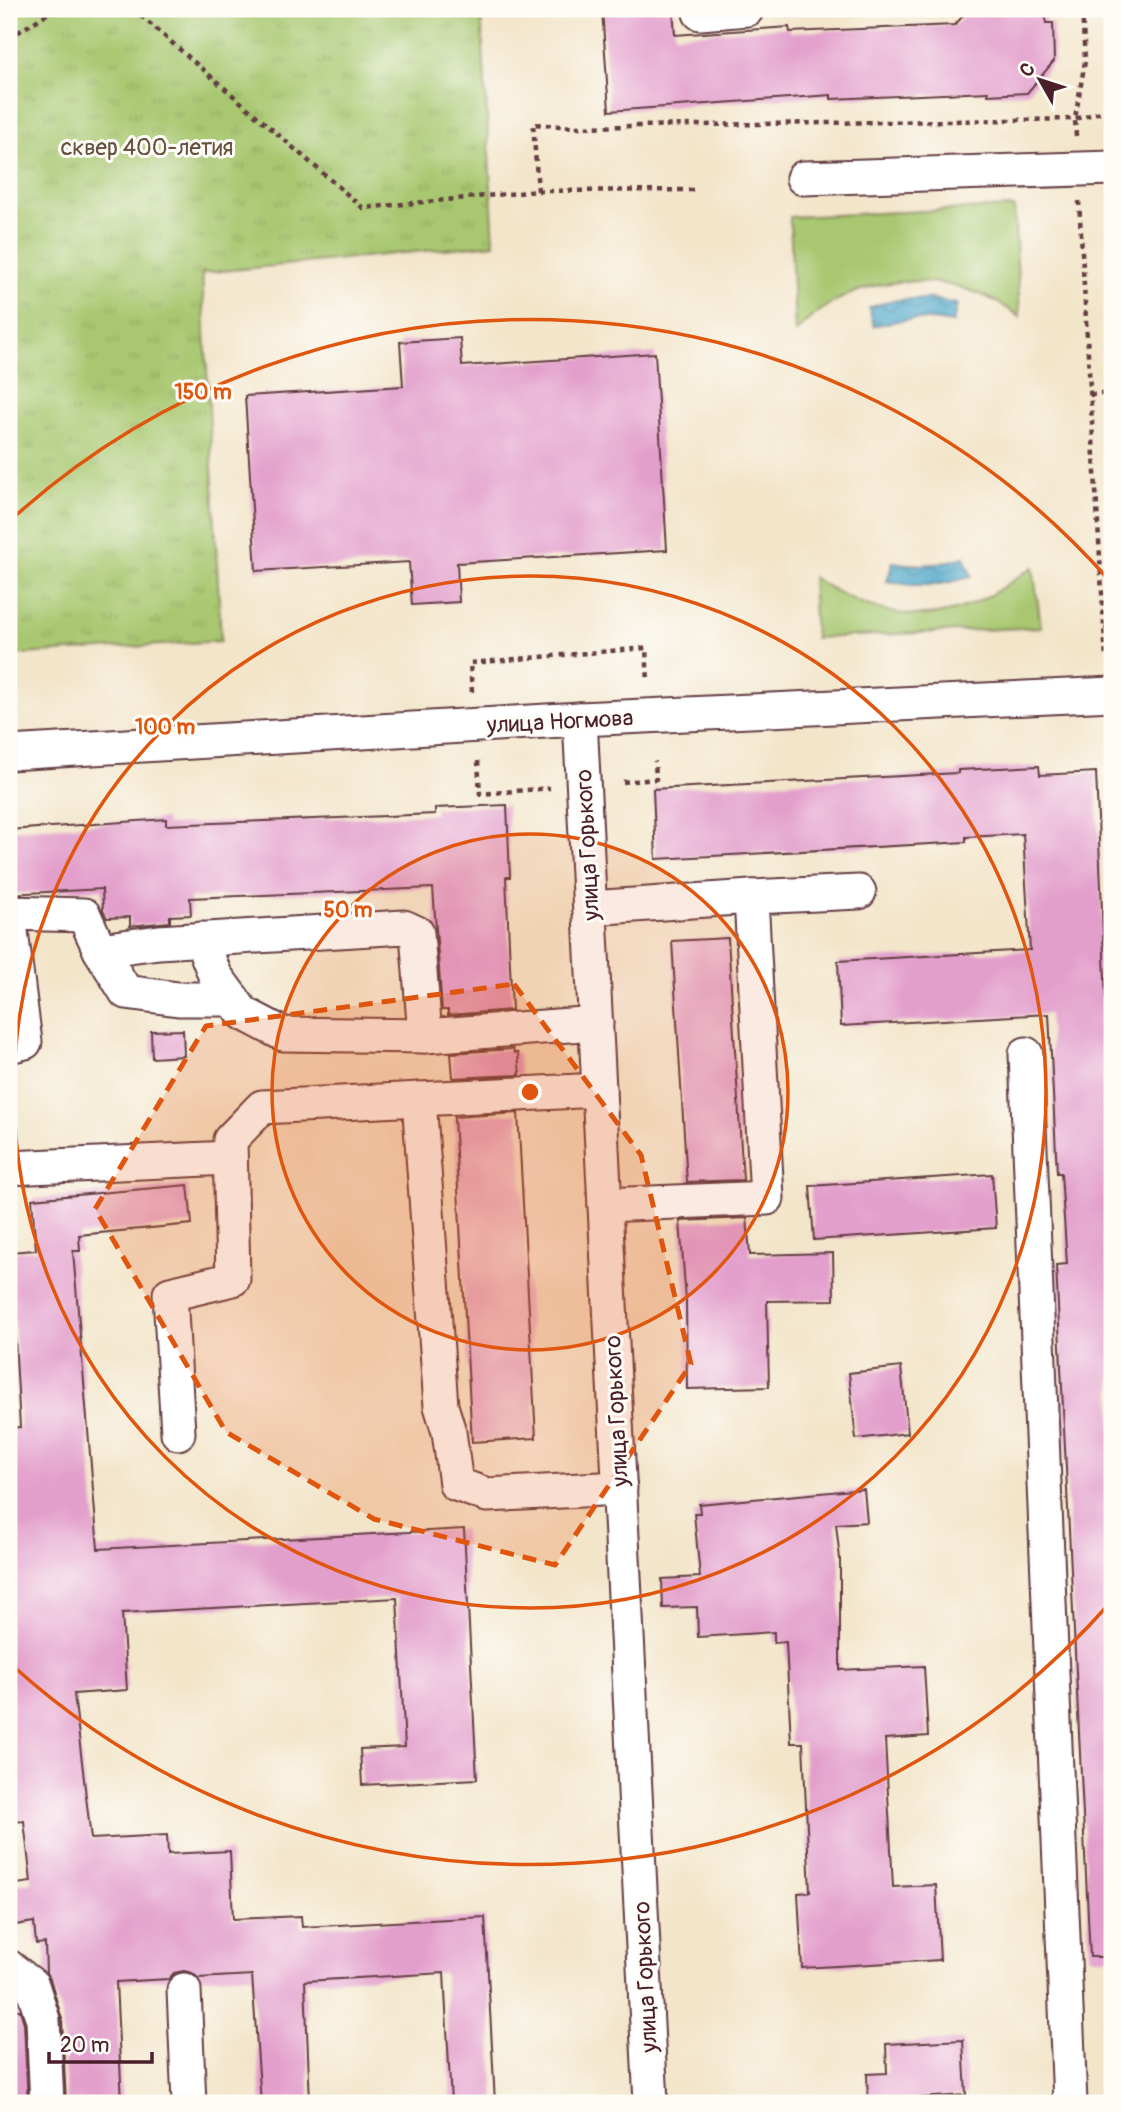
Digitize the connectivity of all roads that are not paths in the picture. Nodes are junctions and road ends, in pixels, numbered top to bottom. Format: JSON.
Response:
{"nodes":[{"id":1,"x":699,"y":9,"type":"edge"},
{"id":2,"x":747,"y":9,"type":"edge"},
{"id":3,"x":1112,"y":168,"type":"edge"},
{"id":4,"x":803,"y":178,"type":"dead end"},
{"id":5,"x":1112,"y":694,"type":"edge"},
{"id":6,"x":580,"y":719,"type":"junction"},
{"id":7,"x":9,"y":753,"type":"edge"},
{"id":8,"x":859,"y":892,"type":"dead end"},
{"id":9,"x":751,"y":897,"type":"junction"},
{"id":10,"x":590,"y":908,"type":"junction"},
{"id":11,"x":9,"y":914,"type":"edge"},
{"id":12,"x":201,"y":939,"type":"junction"},
{"id":13,"x":100,"y":950,"type":"junction"},
{"id":14,"x":233,"y":999,"type":"junction"},
{"id":15,"x":596,"y":1023,"type":"junction"},
{"id":16,"x":425,"y":1036,"type":"junction"},
{"id":17,"x":9,"y":1046,"type":"edge"},
{"id":18,"x":1026,"y":1054,"type":"dead end"},
{"id":19,"x":599,"y":1090,"type":"junction"},
{"id":20,"x":419,"y":1099,"type":"junction"},
{"id":21,"x":230,"y":1158,"type":"junction"},
{"id":22,"x":9,"y":1168,"type":"edge"},
{"id":23,"x":605,"y":1205,"type":"junction"},
{"id":24,"x":178,"y":1433,"type":"dead end"},
{"id":25,"x":620,"y":1488,"type":"junction"},
{"id":26,"x":9,"y":1966,"type":"edge"},
{"id":27,"x":184,"y":1990,"type":"dead end"},
{"id":28,"x":47,"y":2103,"type":"edge"},
{"id":29,"x":189,"y":2103,"type":"edge"},
{"id":30,"x":651,"y":2103,"type":"edge"},
{"id":31,"x":1070,"y":2103,"type":"edge"}],
"edges":[{"from":1,"to":2,"type":"street"},
{"from":3,"to":4,"type":"street"},
{"from":5,"to":6,"type":"street","name":"улица Ногмова"},
{"from":6,"to":7,"type":"street","name":"улица Ногмова"},
{"from":6,"to":10,"type":"street","name":"улица Горького"},
{"from":8,"to":9,"type":"street"},
{"from":9,"to":10,"type":"street"},
{"from":9,"to":23,"type":"street"},
{"from":10,"to":15,"type":"street","name":"улица Горького"},
{"from":11,"to":13,"type":"street"},
{"from":11,"to":17,"type":"street"},
{"from":12,"to":13,"type":"street"},
{"from":12,"to":14,"type":"street"},
{"from":12,"to":16,"type":"street"},
{"from":13,"to":14,"type":"street"},
{"from":14,"to":16,"type":"street"},
{"from":15,"to":16,"type":"street"},
{"from":15,"to":19,"type":"street","name":"улица Горького"},
{"from":18,"to":31,"type":"street"},
{"from":19,"to":20,"type":"street"},
{"from":19,"to":23,"type":"street","name":"улица Горького"},
{"from":20,"to":21,"type":"street"},
{"from":20,"to":25,"type":"street"},
{"from":21,"to":22,"type":"street"},
{"from":21,"to":24,"type":"street"},
{"from":23,"to":25,"type":"street","name":"улица Горького"},
{"from":25,"to":30,"type":"street","name":"улица Горького"},
{"from":26,"to":28,"type":"street"},
{"from":27,"to":29,"type":"street"}]}
